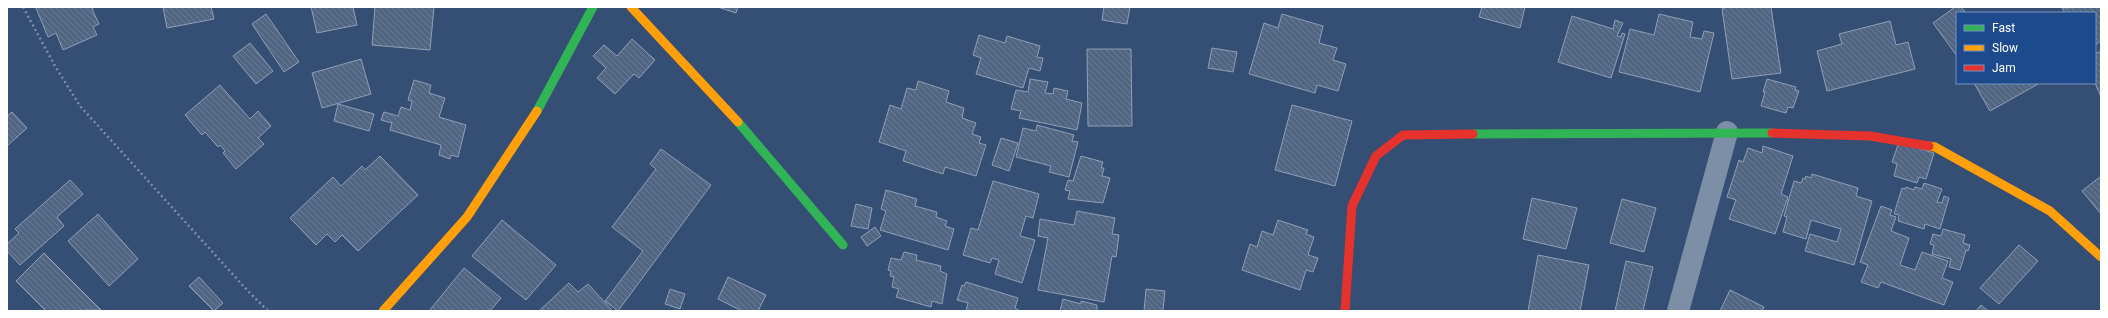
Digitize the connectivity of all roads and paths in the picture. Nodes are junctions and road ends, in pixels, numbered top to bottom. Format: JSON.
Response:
{"nodes":[{"id":1,"x":23,"y":7,"type":"edge"},
{"id":2,"x":593,"y":7,"type":"edge"},
{"id":3,"x":631,"y":7,"type":"edge"},
{"id":4,"x":1727,"y":132,"type":"junction"},
{"id":5,"x":843,"y":245,"type":"dead end"},
{"id":6,"x":2101,"y":257,"type":"edge"},
{"id":7,"x":268,"y":311,"type":"edge"},
{"id":8,"x":383,"y":311,"type":"edge"},
{"id":9,"x":1345,"y":311,"type":"edge"},
{"id":10,"x":1678,"y":311,"type":"edge"}],
"edges":[{"from":1,"to":7,"type":"path"},
{"from":2,"to":8,"type":"street"},
{"from":3,"to":5,"type":"street"},
{"from":4,"to":6,"type":"street"},
{"from":4,"to":9,"type":"street"},
{"from":4,"to":10,"type":"street"}]}
